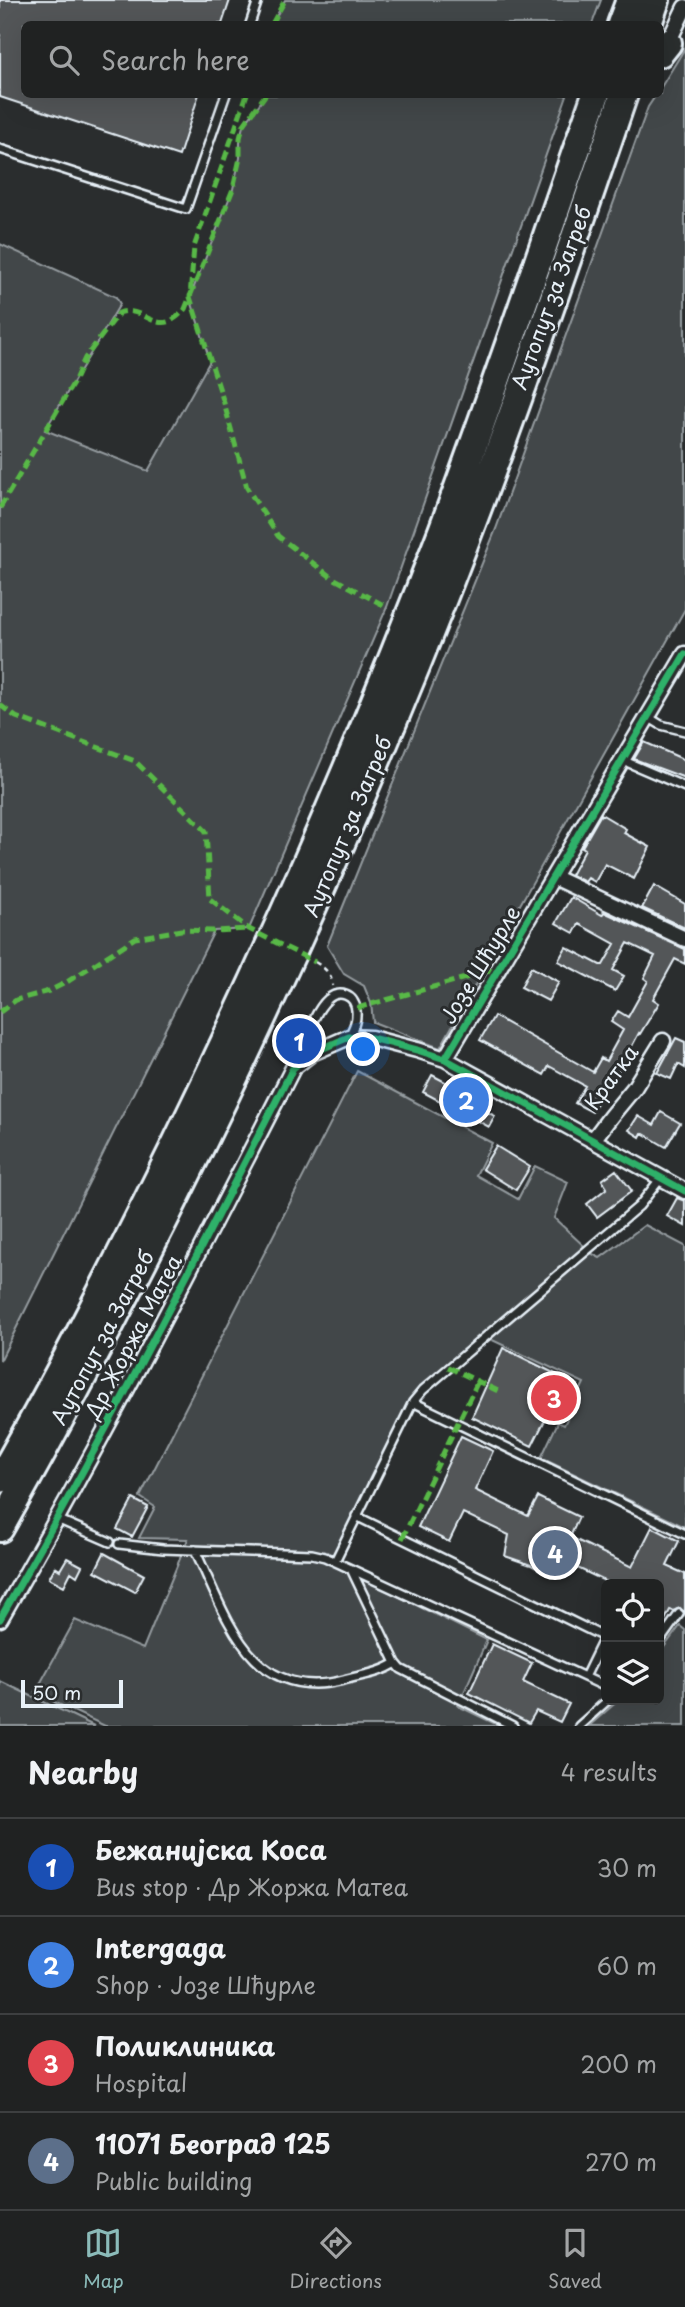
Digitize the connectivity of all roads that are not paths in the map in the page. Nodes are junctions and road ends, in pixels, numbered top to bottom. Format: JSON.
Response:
{"nodes":[{"id":1,"x":258,"y":0,"type":"edge"},
{"id":2,"x":630,"y":0,"type":"edge"},
{"id":3,"x":656,"y":0,"type":"edge"},
{"id":4,"x":685,"y":7,"type":"edge"},
{"id":5,"x":251,"y":21,"type":"edge"},
{"id":6,"x":622,"y":21,"type":"edge"},
{"id":7,"x":649,"y":21,"type":"edge"},
{"id":8,"x":664,"y":48,"type":"edge"},
{"id":9,"x":225,"y":98,"type":"edge"},
{"id":10,"x":595,"y":98,"type":"edge"},
{"id":11,"x":623,"y":98,"type":"edge"},
{"id":12,"x":631,"y":98,"type":"edge"},
{"id":13,"x":612,"y":129,"type":"junction"},
{"id":14,"x":0,"y":149,"type":"edge"},
{"id":15,"x":685,"y":654,"type":"edge"},
{"id":16,"x":647,"y":717,"type":"junction"},
{"id":17,"x":685,"y":732,"type":"edge"},
{"id":18,"x":621,"y":760,"type":"junction"},
{"id":19,"x":685,"y":787,"type":"edge"},
{"id":20,"x":554,"y":877,"type":"junction"},
{"id":21,"x":685,"y":939,"type":"edge"},
{"id":22,"x":349,"y":1037,"type":"junction"},
{"id":23,"x":663,"y":1041,"type":"dead end"},
{"id":24,"x":445,"y":1059,"type":"junction"},
{"id":25,"x":293,"y":1069,"type":"junction"},
{"id":26,"x":593,"y":1140,"type":"junction"},
{"id":27,"x":661,"y":1178,"type":"junction"},
{"id":28,"x":685,"y":1191,"type":"edge"},
{"id":29,"x":413,"y":1402,"type":"junction"},
{"id":30,"x":0,"y":1479,"type":"edge"},
{"id":31,"x":355,"y":1516,"type":"junction"},
{"id":32,"x":57,"y":1519,"type":"junction"},
{"id":33,"x":0,"y":1528,"type":"edge"},
{"id":34,"x":685,"y":1534,"type":"edge"},
{"id":35,"x":110,"y":1542,"type":"dead end"},
{"id":36,"x":119,"y":1544,"type":"dead end"},
{"id":37,"x":195,"y":1550,"type":"junction"},
{"id":38,"x":335,"y":1561,"type":"junction"},
{"id":39,"x":351,"y":1568,"type":"junction"},
{"id":40,"x":679,"y":1614,"type":"dead end"},
{"id":41,"x":0,"y":1619,"type":"edge"},
{"id":42,"x":664,"y":1635,"type":"edge"},
{"id":43,"x":601,"y":1636,"type":"edge"},
{"id":44,"x":603,"y":1642,"type":"edge"},
{"id":45,"x":396,"y":1664,"type":"junction"},
{"id":46,"x":585,"y":1677,"type":"junction"},
{"id":47,"x":601,"y":1685,"type":"edge"},
{"id":48,"x":602,"y":1705,"type":"edge"},
{"id":49,"x":513,"y":1726,"type":"edge"},
{"id":50,"x":579,"y":1726,"type":"edge"}],
"edges":[{"from":1,"to":5,"type":"lane"},
{"from":2,"to":6,"type":"highway"},
{"from":3,"to":7,"type":"highway"},
{"from":4,"to":8,"type":"street"},
{"from":9,"to":14,"type":"lane"},
{"from":10,"to":30,"type":"highway","name":"Аутопут за Загреб"},
{"from":11,"to":13,"type":"highway","name":"Аутопут за Загреб"},
{"from":12,"to":13,"type":"highway"},
{"from":13,"to":33,"type":"highway","name":"Аутопут за Загреб"},
{"from":15,"to":16,"type":"street","name":"Јозе Шћурле"},
{"from":16,"to":17,"type":"lane"},
{"from":16,"to":18,"type":"street","name":"Јозе Шћурле"},
{"from":18,"to":19,"type":"lane"},
{"from":18,"to":20,"type":"street","name":"Јозе Шћурле"},
{"from":20,"to":21,"type":"street"},
{"from":20,"to":24,"type":"street","name":"Јозе Шћурле"},
{"from":22,"to":24,"type":"street"},
{"from":22,"to":25,"type":"street"},
{"from":22,"to":25,"type":"lane"},
{"from":23,"to":26,"type":"street","name":"Кратка"},
{"from":24,"to":26,"type":"street"},
{"from":25,"to":32,"type":"street","name":"Др Жоржа Матеа"},
{"from":26,"to":27,"type":"street"},
{"from":27,"to":28,"type":"street"},
{"from":27,"to":29,"type":"lane"},
{"from":29,"to":31,"type":"lane"},
{"from":29,"to":34,"type":"lane"},
{"from":31,"to":38,"type":"lane"},
{"from":31,"to":43,"type":"lane"},
{"from":32,"to":35,"type":"lane"},
{"from":32,"to":41,"type":"street","name":"Др Жоржа Матеа"},
{"from":36,"to":37,"type":"lane"},
{"from":37,"to":38,"type":"lane"},
{"from":37,"to":45,"type":"lane"},
{"from":38,"to":39,"type":"lane"},
{"from":39,"to":45,"type":"lane"},
{"from":39,"to":46,"type":"lane"},
{"from":40,"to":42,"type":"lane"},
{"from":44,"to":46,"type":"lane"},
{"from":45,"to":49,"type":"lane"},
{"from":46,"to":47,"type":"lane"},
{"from":48,"to":50,"type":"lane"}]}
